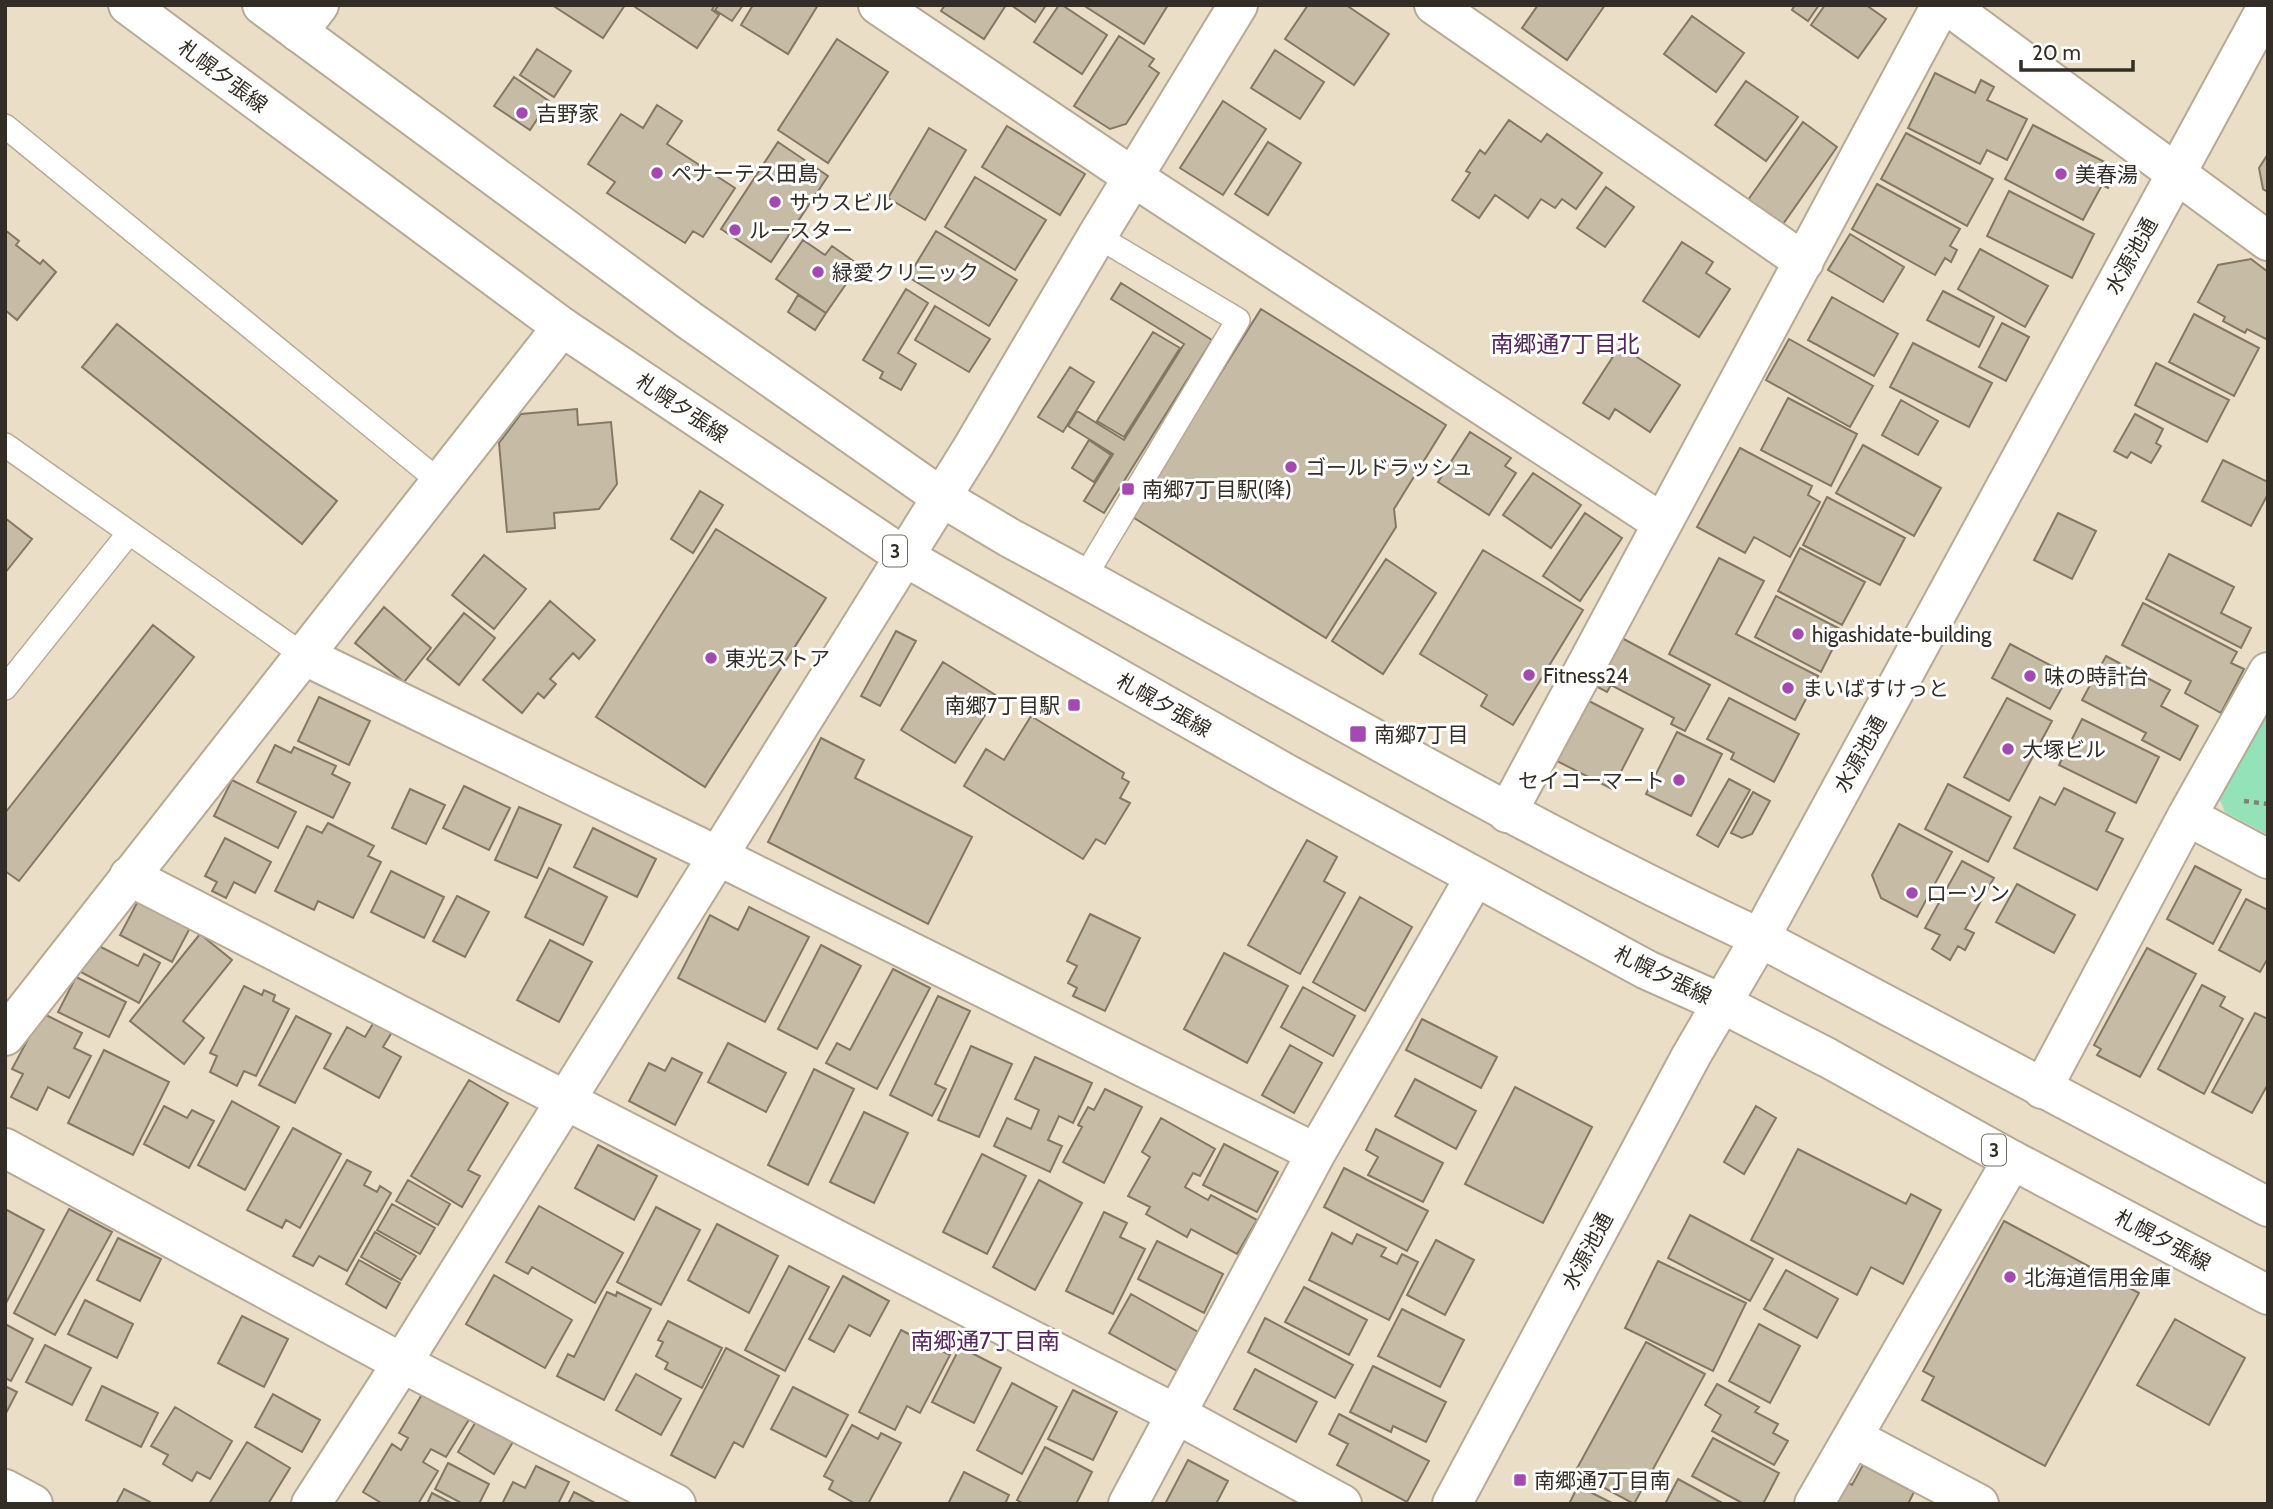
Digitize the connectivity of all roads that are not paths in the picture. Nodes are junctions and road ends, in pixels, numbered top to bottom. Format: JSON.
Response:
{"nodes":[{"id":1,"x":128,"y":5,"type":"edge"},
{"id":2,"x":261,"y":5,"type":"edge"},
{"id":3,"x":878,"y":5,"type":"edge"},
{"id":4,"x":1238,"y":5,"type":"edge"},
{"id":5,"x":1434,"y":5,"type":"edge"},
{"id":6,"x":1944,"y":5,"type":"edge"},
{"id":7,"x":2268,"y":5,"type":"edge"},
{"id":8,"x":308,"y":18,"type":"edge"},
{"id":9,"x":5,"y":126,"type":"edge"},
{"id":10,"x":2176,"y":174,"type":"junction"},
{"id":11,"x":1133,"y":177,"type":"junction"},
{"id":12,"x":1097,"y":236,"type":"junction"},
{"id":13,"x":2268,"y":241,"type":"edge"},
{"id":14,"x":1804,"y":262,"type":"junction"},
{"id":15,"x":562,"y":327,"type":"junction"},
{"id":16,"x":5,"y":445,"type":"edge"},
{"id":17,"x":440,"y":482,"type":"junction"},
{"id":18,"x":941,"y":497,"type":"junction"},
{"id":19,"x":1662,"y":523,"type":"junction"},
{"id":20,"x":129,"y":533,"type":"junction"},
{"id":21,"x":905,"y":557,"type":"junction"},
{"id":22,"x":1084,"y":578,"type":"junction"},
{"id":23,"x":303,"y":655,"type":"junction"},
{"id":24,"x":2268,"y":672,"type":"edge"},
{"id":25,"x":5,"y":688,"type":"edge"},
{"id":26,"x":1507,"y":813,"type":"junction"},
{"id":27,"x":2187,"y":817,"type":"junction"},
{"id":28,"x":718,"y":856,"type":"junction"},
{"id":29,"x":2268,"y":859,"type":"edge"},
{"id":30,"x":129,"y":876,"type":"junction"},
{"id":31,"x":1475,"y":877,"type":"junction"},
{"id":32,"x":1760,"y":938,"type":"junction"},
{"id":33,"x":1721,"y":1003,"type":"junction"},
{"id":34,"x":5,"y":1036,"type":"edge"},
{"id":35,"x":2042,"y":1089,"type":"junction"},
{"id":36,"x":566,"y":1100,"type":"junction"},
{"id":37,"x":5,"y":1149,"type":"edge"},
{"id":38,"x":1316,"y":1153,"type":"junction"},
{"id":39,"x":2012,"y":1160,"type":"junction"},
{"id":40,"x":2268,"y":1207,"type":"edge"},
{"id":41,"x":2268,"y":1296,"type":"edge"},
{"id":42,"x":402,"y":1363,"type":"junction"},
{"id":43,"x":1176,"y":1414,"type":"junction"},
{"id":44,"x":1854,"y":1437,"type":"junction"},
{"id":45,"x":5,"y":1489,"type":"edge"},
{"id":46,"x":33,"y":1504,"type":"edge"},
{"id":47,"x":311,"y":1504,"type":"edge"},
{"id":48,"x":676,"y":1504,"type":"edge"},
{"id":49,"x":1128,"y":1504,"type":"edge"},
{"id":50,"x":1342,"y":1504,"type":"edge"},
{"id":51,"x":1452,"y":1504,"type":"edge"},
{"id":52,"x":1814,"y":1504,"type":"edge"},
{"id":53,"x":1979,"y":1504,"type":"edge"}],
"edges":[{"from":1,"to":15,"type":"street","name":"札幌夕張線","number":"3"},
{"from":2,"to":8,"type":"street"},
{"from":3,"to":11,"type":"street"},
{"from":4,"to":11,"type":"street"},
{"from":5,"to":14,"type":"street"},
{"from":6,"to":10,"type":"street"},
{"from":6,"to":14,"type":"street"},
{"from":7,"to":10,"type":"street","name":"水源池通"},
{"from":8,"to":18,"type":"street"},
{"from":9,"to":17,"type":"lane"},
{"from":10,"to":13,"type":"street"},
{"from":10,"to":32,"type":"street","name":"水源池通"},
{"from":11,"to":12,"type":"street"},
{"from":11,"to":19,"type":"street"},
{"from":12,"to":18,"type":"street"},
{"from":12,"to":22,"type":"lane"},
{"from":14,"to":19,"type":"street"},
{"from":15,"to":17,"type":"street"},
{"from":15,"to":21,"type":"street","name":"札幌夕張線","number":"3"},
{"from":16,"to":20,"type":"lane"},
{"from":17,"to":23,"type":"street"},
{"from":18,"to":21,"type":"street"},
{"from":18,"to":22,"type":"street"},
{"from":19,"to":26,"type":"street"},
{"from":20,"to":23,"type":"lane"},
{"from":20,"to":25,"type":"lane"},
{"from":21,"to":28,"type":"street"},
{"from":21,"to":31,"type":"street","name":"札幌夕張線","number":"3"},
{"from":22,"to":26,"type":"street"},
{"from":23,"to":28,"type":"street"},
{"from":23,"to":30,"type":"street"},
{"from":24,"to":27,"type":"street"},
{"from":26,"to":32,"type":"street"},
{"from":27,"to":29,"type":"street"},
{"from":27,"to":35,"type":"street"},
{"from":28,"to":36,"type":"street"},
{"from":28,"to":38,"type":"street"},
{"from":30,"to":34,"type":"street"},
{"from":30,"to":36,"type":"street"},
{"from":31,"to":33,"type":"street","name":"札幌夕張線","number":"3"},
{"from":31,"to":38,"type":"street"},
{"from":32,"to":33,"type":"street","name":"水源池通"},
{"from":32,"to":35,"type":"street"},
{"from":33,"to":39,"type":"street","name":"札幌夕張線","number":"3"},
{"from":33,"to":51,"type":"street","name":"水源池通"},
{"from":35,"to":40,"type":"street"},
{"from":36,"to":42,"type":"street"},
{"from":36,"to":43,"type":"street"},
{"from":37,"to":42,"type":"street"},
{"from":38,"to":43,"type":"street"},
{"from":39,"to":41,"type":"street","name":"札幌夕張線","number":"3"},
{"from":39,"to":44,"type":"street"},
{"from":42,"to":47,"type":"street"},
{"from":42,"to":48,"type":"street"},
{"from":43,"to":49,"type":"street"},
{"from":43,"to":50,"type":"street"},
{"from":44,"to":52,"type":"street"},
{"from":44,"to":53,"type":"street"},
{"from":45,"to":46,"type":"street"}]}
